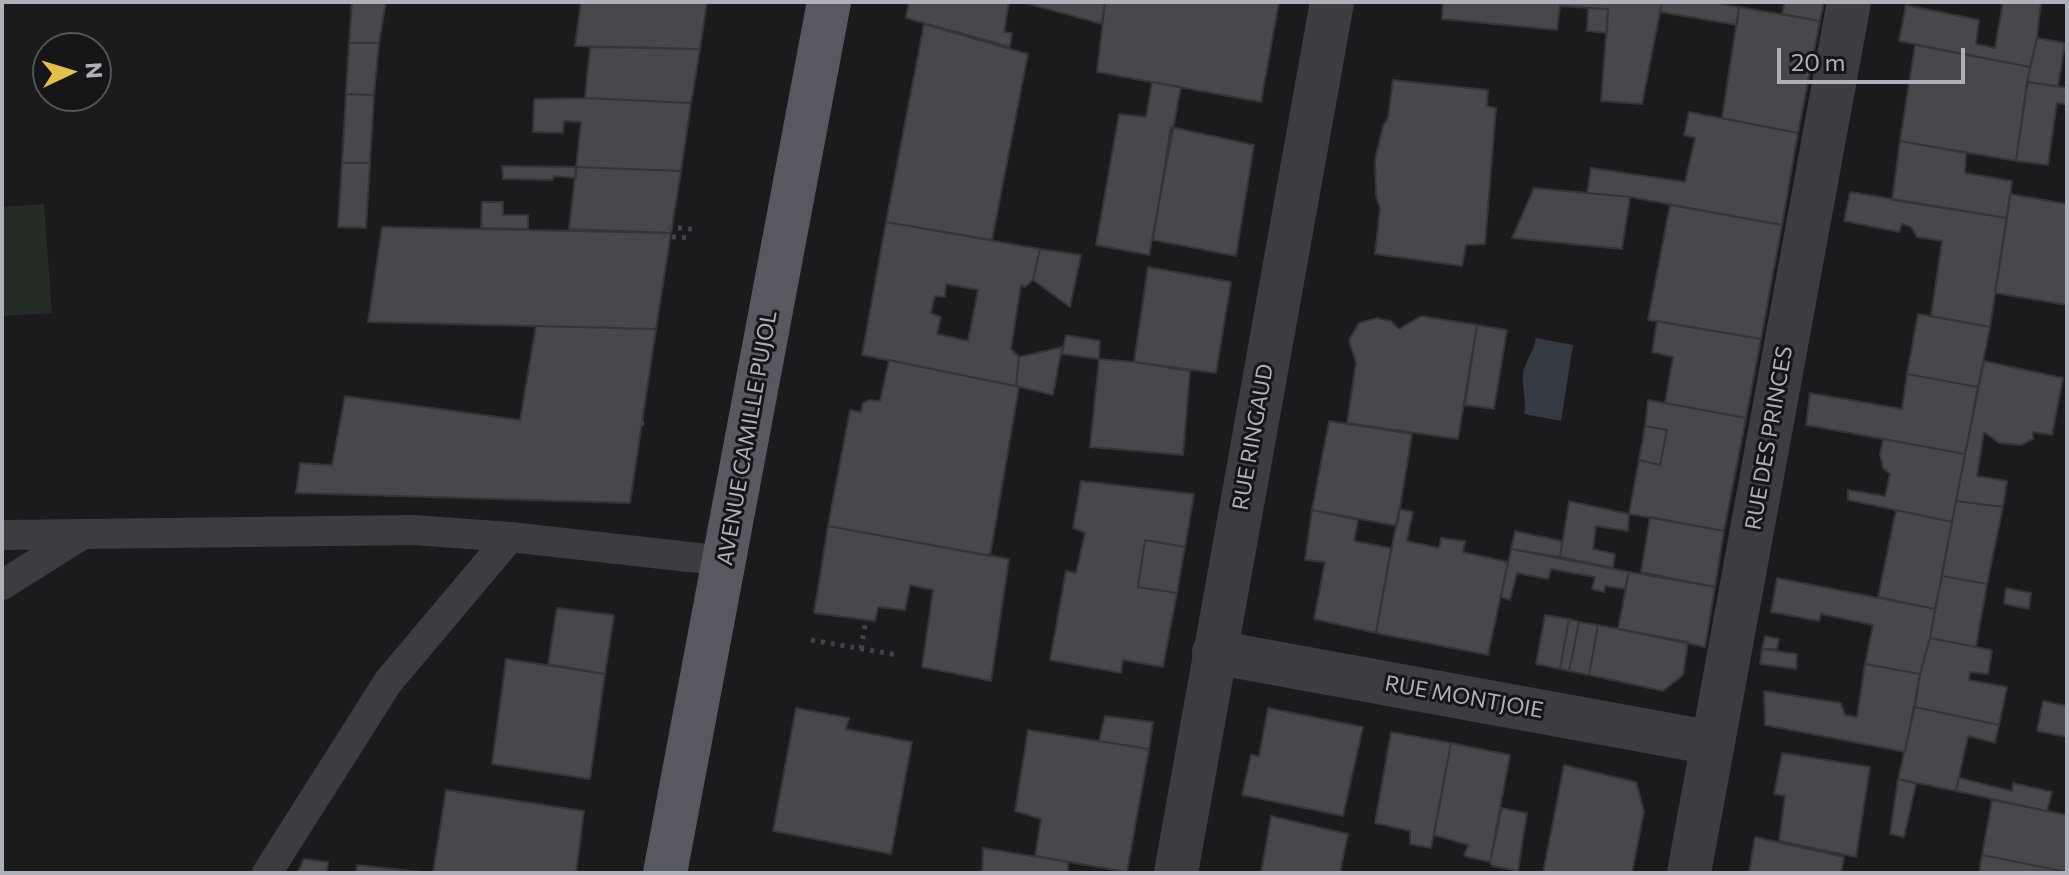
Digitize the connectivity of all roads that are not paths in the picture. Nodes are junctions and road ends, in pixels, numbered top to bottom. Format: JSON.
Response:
{"nodes":[{"id":1,"x":829,"y":2,"type":"edge"},
{"id":2,"x":1332,"y":2,"type":"edge"},
{"id":3,"x":1849,"y":2,"type":"edge"},
{"id":4,"x":2,"y":535,"type":"edge"},
{"id":5,"x":82,"y":535,"type":"junction"},
{"id":6,"x":510,"y":537,"type":"junction"},
{"id":7,"x":725,"y":561,"type":"junction"},
{"id":8,"x":2,"y":585,"type":"edge"},
{"id":9,"x":1214,"y":652,"type":"junction"},
{"id":10,"x":1713,"y":743,"type":"junction"},
{"id":11,"x":267,"y":873,"type":"edge"},
{"id":12,"x":665,"y":873,"type":"edge"},
{"id":13,"x":1176,"y":873,"type":"edge"},
{"id":14,"x":1689,"y":873,"type":"edge"}],
"edges":[{"from":1,"to":7,"type":"main road","name":"AVENUE CAMILLE PUJOL"},
{"from":2,"to":9,"type":"street","name":"RUE RINGAUD"},
{"from":3,"to":10,"type":"street","name":"RUE DES PRINCES"},
{"from":4,"to":5,"type":"lane"},
{"from":5,"to":6,"type":"lane"},
{"from":5,"to":8,"type":"lane"},
{"from":6,"to":7,"type":"lane"},
{"from":6,"to":11,"type":"lane"},
{"from":7,"to":12,"type":"main road","name":"AVENUE CAMILLE PUJOL"},
{"from":9,"to":10,"type":"street","name":"RUE MONTJOIE"},
{"from":9,"to":13,"type":"street","name":"RUE RINGAUD"},
{"from":10,"to":14,"type":"street","name":"RUE DES PRINCES"}]}
